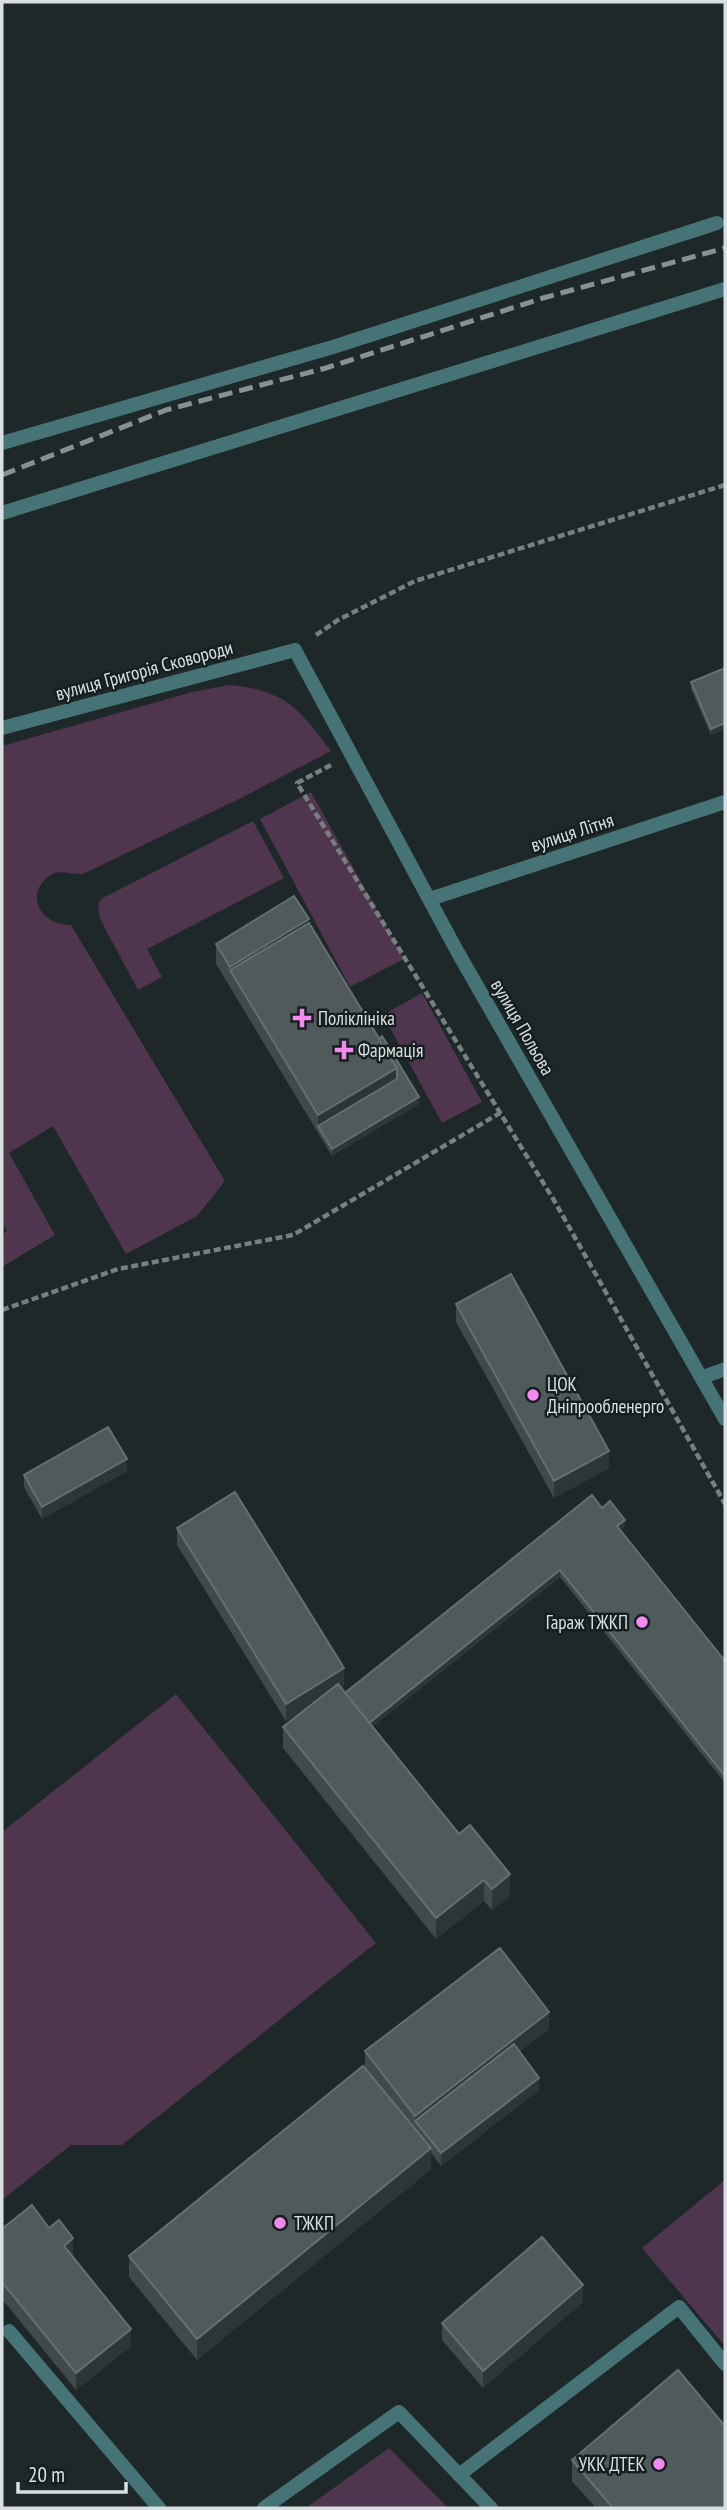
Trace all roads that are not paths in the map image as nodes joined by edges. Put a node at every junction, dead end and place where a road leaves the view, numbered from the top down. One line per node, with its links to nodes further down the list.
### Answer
1 (717, 223): 3 (street)
2 (725, 289): 4 (street)
3 (2, 443)
4 (2, 513)
5 (295, 650): 6 (street, вулиця Григорія Сковороди); 8 (street, вулиця Польова)
6 (2, 728)
7 (725, 802): 8 (street, вулиця Літня)
8 (430, 899): 10 (street, вулиця Польова)
9 (725, 1369): 10 (street)
10 (703, 1377): 11 (street, вулиця Польова)
11 (725, 1419)
12 (9, 2331): 15 (street)
13 (725, 2364): 14 (street)
14 (459, 2475): 16 (street); 17 (street)
15 (159, 2508)
16 (264, 2508)
17 (491, 2508)

